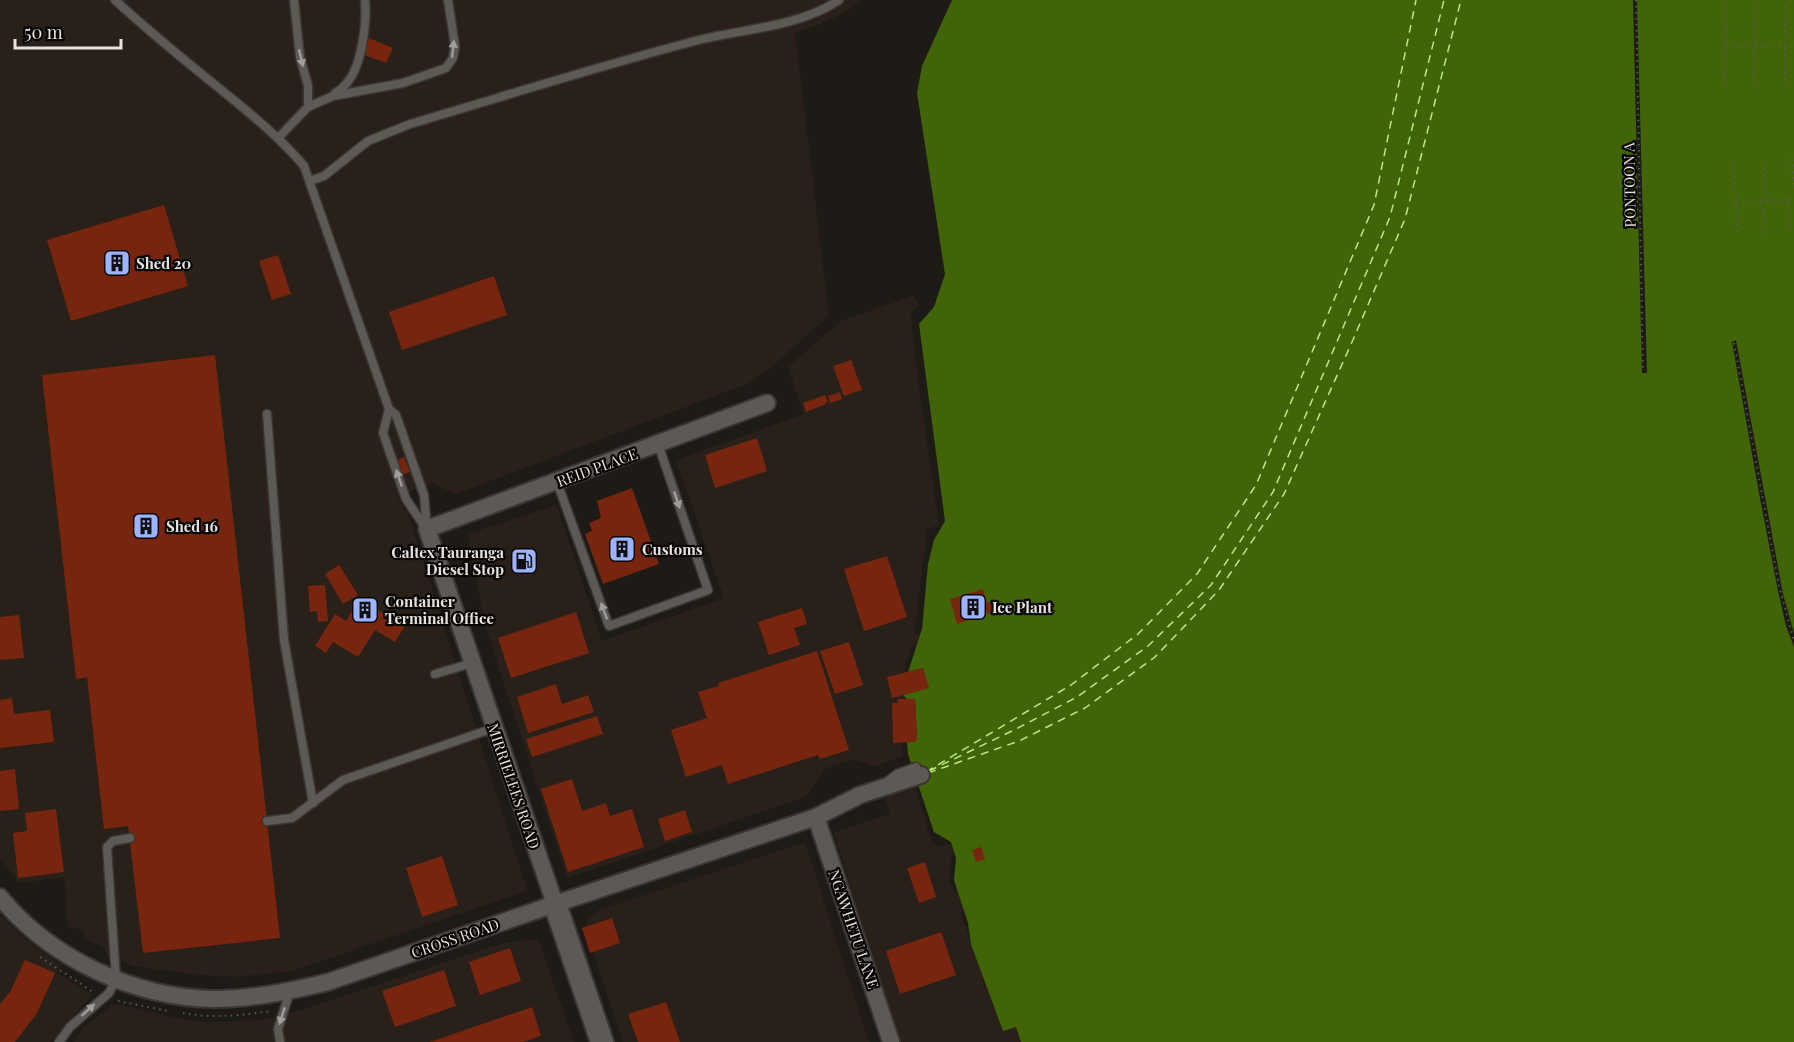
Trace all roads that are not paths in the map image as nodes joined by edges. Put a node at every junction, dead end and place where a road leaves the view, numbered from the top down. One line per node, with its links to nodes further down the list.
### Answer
1 (115, 0): 8 (lane)
2 (294, 0): 7 (lane, one-way to 7)
3 (365, 0): 6 (lane)
4 (448, 0): 6 (lane, one-way to 4)
5 (839, 0): 9 (lane)
6 (333, 96): 7 (lane)
7 (308, 107): 8 (lane)
8 (278, 138): 9 (lane)
9 (310, 182): 11 (lane)
10 (767, 403): 13 (street, REID PLACE)
11 (389, 409): 15 (lane); 15 (lane, one-way to 11)
12 (267, 414): 20 (lane)
13 (658, 444): 14 (street, REID PLACE); 14 (lane, one-way to 14)
14 (557, 482): 15 (street, REID PLACE)
15 (427, 529): 16 (street, MIRRIELEES ROAD)
16 (472, 663): 17 (lane); 18 (street, MIRRIELEES ROAD)
17 (435, 674)
18 (494, 728): 20 (lane); 25 (street, MIRRIELEES ROAD)
19 (919, 771): 21 (street, CROSS ROAD)
20 (313, 803): 22 (lane)
21 (816, 817): 25 (street, CROSS ROAD); 31 (street, NGAWHETU LANE)
22 (267, 821)
23 (130, 838): 26 (lane)
24 (0, 897): 26 (street, CROSS ROAD)
25 (555, 904): 27 (street, CROSS ROAD); 30 (main road, MIRRIELEES ROAD)
26 (116, 980): 27 (street, CROSS ROAD); 28 (lane, one-way to 26)
27 (290, 991): 29 (lane, one-way to 29)
28 (59, 1042)
29 (280, 1042)
30 (602, 1042)
31 (891, 1042)

